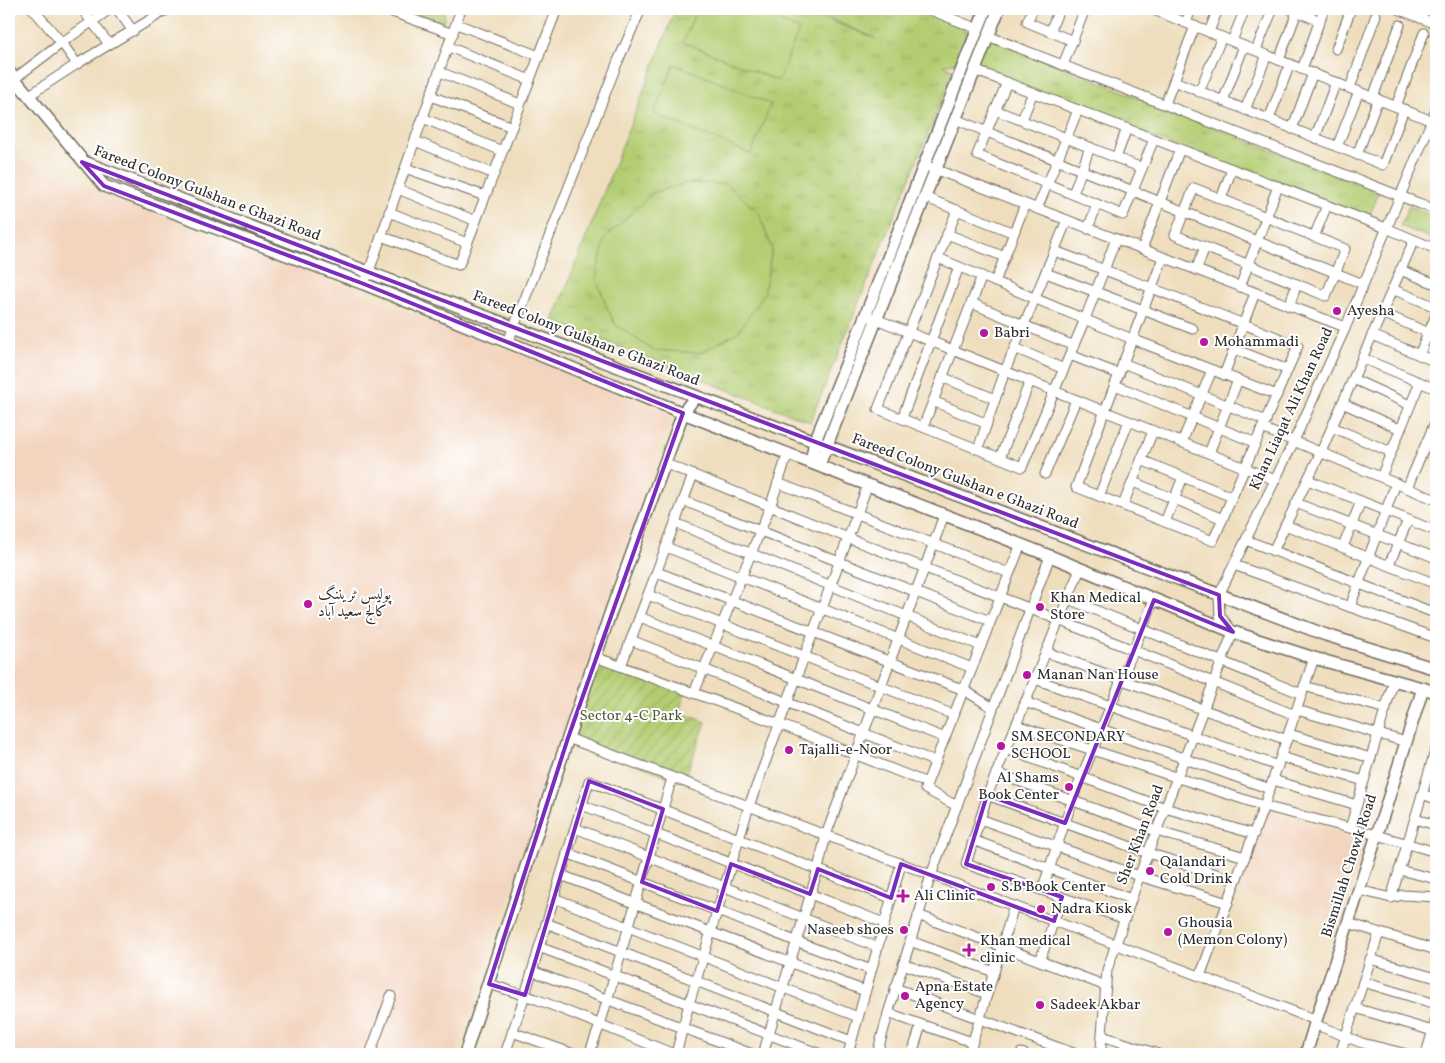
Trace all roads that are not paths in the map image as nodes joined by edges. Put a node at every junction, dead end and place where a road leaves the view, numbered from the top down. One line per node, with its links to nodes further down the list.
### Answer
1 (33, 9): 44 (street)
2 (82, 9): 27 (street)
3 (110, 9): 27 (street)
4 (117, 9): 35 (street)
5 (384, 9): 39 (street)
6 (461, 9): 30 (street)
7 (557, 9): 51 (street)
8 (641, 9): 176 (street)
9 (928, 9): 34 (street)
10 (986, 9): 34 (main road)
11 (999, 9): 40 (main road)
12 (1033, 9): 36 (street)
13 (1059, 9): 36 (street)
14 (1086, 9): 42 (street)
15 (1151, 9): 25 (street)
16 (1191, 9): 29 (street)
17 (1218, 9): 37 (street)
18 (1245, 9): 43 (street)
19 (1273, 9): 49 (street)
20 (1324, 9): 28 (street)
21 (1351, 9): 48 (street)
22 (1398, 9): 32 (street)
23 (165, 10): 35 (street)
24 (1294, 10): 28 (street); 52 (street)
25 (1164, 11): 29 (street)
26 (1376, 15): 65 (street)
27 (92, 21): 44 (street); 45 (street)
28 (1320, 21): 56 (street)
29 (1186, 22): 33 (street)
30 (457, 24): 39 (street); 51 (street)
31 (1400, 24): 71 (street)
32 (1436, 24)
33 (1195, 26): 37 (street); 62 (street)
34 (978, 29): 102 (main road)
35 (133, 30): 45 (street)
36 (1050, 32): 42 (street)
37 (1209, 32): 41 (street)
38 (1424, 32): 75 (street)
39 (453, 34): 47 (street)
40 (988, 36): 55 (street); 57 (main road)
41 (1222, 37): 43 (street); 67 (street)
42 (1073, 41): 55 (street)
43 (1232, 41): 46 (street)
44 (62, 43): 53 (street); 60 (street)
45 (109, 44): 53 (street)
46 (1244, 46): 49 (street); 72 (street)
47 (449, 47): 58 (street); 61 (street)
48 (1336, 49)
49 (1256, 50): 50 (street)
50 (1267, 55): 52 (street); 78 (street)
51 (539, 56): 61 (street)
52 (1279, 60): 54 (street)
53 (77, 64): 69 (street)
54 (1290, 64): 56 (street); 82 (street)
55 (1063, 65): 74 (street)
56 (1302, 69): 59 (street)
57 (974, 70): 63 (street); 81 (main road)
58 (440, 72): 70 (street); 73 (street)
59 (1314, 73): 64 (street); 87 (street)
60 (11, 76): 69 (main road)
61 (530, 80): 73 (street)
62 (1174, 81): 67 (street); 74 (street)
63 (1007, 82): 66 (street); 76 (street)
64 (1336, 82): 65 (street); 90 (street)
65 (1350, 88): 68 (street)
66 (1033, 92): 77 (street); 83 (street)
67 (1199, 92): 72 (street)
68 (1359, 92): 71 (street); 93 (street)
69 (28, 96): 100 (main road)
70 (431, 96): 80 (street); 85 (street)
71 (1376, 98): 75 (street); 97 (street)
72 (1223, 101): 78 (street)
73 (520, 104): 85 (street)
74 (1164, 104): 112 (street)
75 (1400, 108): 84 (street); 97 (street)
76 (996, 110): 83 (street); 88 (street)
77 (1078, 110): 86 (street); 89 (street)
78 (1246, 110): 82 (street)
79 (1436, 110): 84 (street, Khan Liaqat Ali Khan Road)
80 (423, 118): 92 (street); 96 (street)
81 (955, 119): 88 (street); 102 (main road)
82 (1269, 119): 87 (street)
83 (1022, 120): 89 (street)
84 (1432, 120): 112 (street, Khan Liaqat Ali Khan Road)
85 (512, 127): 96 (street)
86 (1127, 128): 91 (street); 98 (street)
87 (1292, 129): 90 (street)
88 (986, 132): 99 (street); 107 (street)
89 (1066, 138): 94 (street); 99 (street)
90 (1315, 138): 93 (street)
91 (1154, 139): 95 (street); 103 (street)
92 (415, 140): 101 (street); 106 (street)
93 (1337, 147): 97 (street)
94 (1090, 148): 98 (street); 105 (street)
95 (1180, 149): 104 (street); 116 (street)
96 (502, 151): 106 (street)
97 (1357, 155)
98 (1116, 158): 103 (street)
99 (1057, 161): 105 (street); 107 (street)
100 (82, 162): 150 (main road, Fareed Colony Gulshan e Ghazi Road); 155 (main road, Fareed Colony Gulshan e Ghazi Road)
101 (405, 168): 109 (street); 113 (street)
102 (930, 168): 114 (main road); 117 (street); 171 (main road)
103 (1142, 168): 110 (street)
104 (1232, 169): 108 (street); 115 (street)
105 (1081, 171): 110 (street); 111 (street)
106 (494, 174): 113 (street)
107 (1048, 184): 111 (street); 120 (street)
108 (1278, 186): 119 (street); 125 (street)
109 (398, 189): 123 (street); 127 (street)
110 (1133, 192): 116 (street); 118 (street)
111 (1072, 194): 118 (street)
112 (1400, 195): 122 (street); 128 (street, Khan Liaqat Ali Khan Road)
113 (485, 196): 127 (street)
114 (924, 197): 121 (street); 171 (main road)
115 (1221, 199): 124 (street); 125 (street)
116 (1160, 202): 124 (street); 139 (street)
117 (1025, 204): 120 (street); 130 (street)
118 (1098, 204): 129 (street)
119 (1327, 205): 128 (street); 133 (street)
120 (1037, 209): 126 (street)
121 (957, 210): 130 (street); 131 (street)
122 (1436, 210)
123 (389, 212): 132 (street); 137 (street)
124 (1184, 212): 136 (street); 138 (street)
125 (1266, 218): 133 (street); 136 (street)
126 (1067, 220): 129 (street); 141 (street)
127 (476, 221): 137 (street)
128 (1386, 228): 135 (street); 157 (street, Khan Liaqat Ali Khan Road)
129 (1088, 229): 134 (street)
130 (1014, 233): 142 (street)
131 (947, 234): 142 (street); 143 (street)
132 (381, 236): 137 (street); 150 (street)
133 (1314, 237): 152 (street)
134 (1116, 239): 139 (street); 147 (street)
135 (1414, 240): 140 (street); 149 (street)
136 (1257, 241): 145 (street); 152 (street)
137 (467, 243)
138 (1204, 247): 145 (street); 148 (street)
139 (1142, 249): 144 (street)
140 (1436, 249)
141 (1055, 251): 147 (street); 151 (street)
142 (1004, 257): 154 (street)
143 (938, 258): 146 (street); 178 (street)
144 (1163, 258): 148 (street); 160 (street)
145 (1248, 265): 156 (street); 159 (street)
146 (960, 267): 153 (street); 182 (street)
147 (1104, 270): 160 (street); 162 (street)
148 (1196, 270): 159 (street)
149 (1400, 270): 158 (street); 161 (street)
150 (368, 272): 155 (street); 176 (main road, Fareed Colony Gulshan e Ghazi Road)
151 (1046, 273): 162 (street); 164 (street)
152 (1336, 273): 156 (street); 157 (street)
153 (982, 276): 154 (street); 165 (street)
154 (995, 282): 164 (street)
155 (364, 284): 183 (main road, Fareed Colony Gulshan e Ghazi Road)
156 (1297, 284): 166 (street)
157 (1363, 284): 175 (street, Khan Liaqat Ali Khan Road)
158 (1436, 284)
159 (1240, 287): 163 (street)
160 (1152, 288): 168 (street); 173 (street)
161 (1392, 289): 167 (street); 169 (street)
162 (1096, 292): 168 (street); 172 (street)
163 (1255, 293): 166 (street); 173 (street)
164 (1036, 299): 172 (street); 174 (street)
165 (971, 303): 174 (street); 187 (street)
166 (1289, 306): 175 (street)
167 (1436, 307)
168 (1143, 310): 177 (street); 181 (street)
169 (1382, 313): 179 (street); 180 (street)
170 (1436, 315): 179 (street)
171 (871, 317): 178 (street); 231 (main road)
172 (1085, 319): 181 (street); 184 (street)
173 (1244, 323): 186 (street); 195 (street)
174 (1024, 326): 184 (street); 185 (street)
175 (1345, 327): 229 (street, Khan Liaqat Ali Khan Road)
176 (514, 328): 183 (street); 209 (main road, Fareed Colony Gulshan e Ghazi Road)
177 (1193, 330)
178 (908, 332): 182 (street); 219 (street)
179 (1432, 334): 189 (street)
180 (1372, 335): 189 (street); 190 (street)
181 (1132, 339): 192 (street); 194 (street)
182 (931, 341): 187 (street); 219 (street)
183 (508, 342): 217 (main road, Fareed Colony Gulshan e Ghazi Road)
184 (1074, 346): 188 (street)
185 (1015, 348): 193 (street); 196 (street)
186 (1234, 349): 195 (street); 198 (street)
187 (953, 350): 196 (street); 199 (street)
188 (1070, 355): 193 (street); 197 (street)
189 (1419, 355): 191 (street)
190 (1362, 358): 201 (street); 203 (street)
191 (1436, 362)
192 (1123, 363): 197 (street); 207 (street)
193 (1064, 369): 206 (street)
194 (1212, 370): 198 (street); 207 (street)
195 (1288, 370): 208 (street)
196 (1005, 371): 202 (street); 210 (street)
197 (1119, 374): 204 (street)
198 (1224, 374): 200 (street)
199 (942, 377): 210 (street); 212 (street)
200 (1238, 380): 208 (street); 214 (street)
201 (1353, 380): 213 (street); 215 (street)
202 (1030, 381): 206 (street); 238 (street)
203 (1420, 382): 205 (street); 215 (street)
204 (1115, 384): 216 (street); 218 (street)
205 (1436, 389)
206 (1055, 391): 211 (street); 238 (street)
207 (1201, 395): 214 (street); 218 (street)
208 (1277, 395): 223 (street)
209 (695, 396): 217 (main road); 231 (main road, Fareed Colony Gulshan e Ghazi Road)
210 (996, 399): 222 (street)
211 (1076, 400): 216 (street); 243 (street)
212 (933, 401): 222 (street); 224 (street)
213 (1342, 403): 225 (street); 227 (street)
214 (1228, 405): 223 (street); 226 (street)
215 (1410, 405): 227 (street)
216 (1105, 411): 221 (street); 254 (street)
217 (682, 413): 236 (main road, Fareed Colony Gulshan e Ghazi Road); 240 (main road)
218 (1192, 417): 226 (street); 230 (street)
219 (902, 418): 224 (street)
220 (1436, 420): 253 (street)
221 (1129, 421): 228 (street); 254 (street)
222 (987, 424): 233 (street)
223 (1264, 425): 229 (street); 232 (street)
224 (923, 427): 233 (street)
225 (1332, 427): 234 (street); 235 (street)
226 (1219, 428): 232 (street); 237 (street)
227 (1400, 429): 235 (street)
228 (1153, 430): 230 (street); 239 (street)
229 (1294, 441): 234 (street); 247 (street, Khan Liaqat Ali Khan Road)
230 (1182, 442): 237 (street)
231 (821, 443): 241 (main road); 300 (main road, Fareed Colony Gulshan e Ghazi Road)
232 (1256, 443): 242 (street)
233 (978, 449): 238 (street)
234 (1321, 452): 246 (street); 248 (street)
235 (1391, 452): 246 (street)
236 (788, 453): 241 (main road, Fareed Colony Gulshan e Ghazi Road); 251 (street)
237 (1209, 453): 242 (street)
238 (1000, 458)
239 (1141, 460): 245 (street); 249 (street)
240 (664, 463): 244 (street); 325 (main road)
241 (815, 464): 252 (main road, Fareed Colony Gulshan e Ghazi Road)
242 (1245, 468): 247 (street); 255 (street)
243 (1045, 474)
244 (693, 475): 259 (street); 262 (street)
245 (1183, 477): 255 (street); 256 (street)
246 (1381, 477): 250 (street)
247 (1275, 480): 276 (street, Khan Liaqat Ali Khan Road)
248 (1308, 480): 258 (street); 260 (street)
249 (1133, 482): 256 (street); 261 (street)
250 (1396, 483): 253 (street); 263 (street)
251 (778, 484): 262 (street); 264 (street)
252 (868, 484): 264 (street); 265 (main road, Fareed Colony Gulshan e Ghazi Road)
253 (1406, 488): 257 (street)
254 (1099, 496): 261 (street)
255 (1232, 497): 266 (street)
256 (1174, 499): 266 (street); 268 (street)
257 (1436, 500)
258 (1361, 501): 263 (street); 271 (street)
259 (684, 502): 269 (street); 273 (street)
260 (1296, 503): 270 (street); 271 (street)
261 (1123, 505): 268 (street)
262 (770, 507): 273 (street); 275 (street)
263 (1386, 511): 267 (street); 274 (street)
264 (857, 514): 275 (street); 278 (street)
265 (944, 514): 278 (street); 279 (main road, Fareed Colony Gulshan e Ghazi Road)
266 (1223, 519): 268 (street)
267 (1408, 520): 272 (street); 277 (street)
268 (1165, 522)
269 (675, 523): 280 (street); 283 (street)
270 (1286, 525): 281 (street); 282 (street)
271 (1352, 525): 274 (street); 281 (street)
272 (1436, 531)
273 (760, 532): 283 (street); 287 (street)
274 (1377, 535): 277 (street); 285 (street)
275 (848, 538): 287 (street); 290 (street)
276 (1246, 540): 282 (street); 288 (street, Khan Liaqat Ali Khan Road)
277 (1398, 543): 286 (street); 289 (street)
278 (933, 544): 290 (street); 293 (street)
279 (1021, 544): 284 (main road, Fareed Colony Gulshan e Ghazi Road); 293 (street)
280 (666, 547): 292 (street); 294 (street)
281 (1343, 547): 285 (street)
282 (1273, 550): 295 (street)
283 (751, 554): 294 (street); 297 (street)
284 (1050, 556): 291 (main road, Fareed Colony Gulshan e Ghazi Road); 308 (street)
285 (1368, 557): 289 (street); 295 (street)
286 (1436, 558)
287 (839, 562): 297 (street); 298 (street)
288 (1234, 565): 300 (street, Khan Liaqat Ali Khan Road); 306 (street)
289 (1389, 565): 296 (street)
290 (924, 568): 298 (street); 301 (street)
291 (1080, 568): 302 (street); 304 (main road, Fareed Colony Gulshan e Ghazi Road)
292 (657, 572): 299 (street); 303 (street)
293 (1010, 573): 301 (street)
294 (742, 577): 303 (street); 307 (street)
295 (1358, 584): 305 (street); 306 (street)
296 (1436, 584)
297 (830, 585): 307 (street); 309 (street)
298 (916, 592): 309 (street); 311 (street)
299 (648, 595): 310 (street); 313 (street)
300 (1219, 595): 316 (street); 332 (main road, Fareed Colony Gulshan e Ghazi Road)
301 (1000, 597): 308 (street); 311 (street)
302 (1068, 599): 312 (street); 314 (street)
303 (732, 600): 313 (street); 315 (street)
304 (1154, 600): 314 (street); 316 (main road, Fareed Colony Gulshan e Ghazi Road)
305 (1436, 602)
306 (1350, 607): 317 (street)
307 (822, 608): 315 (street); 318 (street)
308 (1030, 609): 312 (street); 347 (street)
309 (907, 616): 318 (street); 321 (street)
310 (640, 617): 319 (street); 320 (street)
311 (990, 621): 321 (street)
312 (1059, 621): 322 (street); 323 (street)
313 (722, 624): 320 (street); 324 (street)
314 (1142, 629): 322 (street); 328 (street)
315 (813, 632): 324 (street); 327 (street)
316 (1233, 632): 326 (main road, Fareed Colony Gulshan e Ghazi Road); 328 (street, Sher Khan Road)
317 (1436, 638)
318 (898, 639): 327 (street); 330 (street)
319 (631, 640): 329 (street); 331 (street)
320 (714, 646): 331 (street); 333 (street)
321 (981, 646): 330 (street)
322 (1133, 651): 335 (street); 337 (street)
323 (1046, 652): 334 (street); 335 (street)
324 (804, 656): 333 (street); 338 (street)
325 (595, 657): 329 (street); 360 (main road)
326 (1314, 658): 336 (main road, Fareed Colony Gulshan e Ghazi Road); 341 (street)
327 (890, 661): 338 (street); 340 (street)
328 (1222, 661): 337 (street, Sher Khan Road); 341 (street)
329 (622, 666): 343 (street)
330 (972, 668): 340 (street)
331 (704, 669): 343 (street); 344 (street)
332 (1436, 669)
333 (796, 678): 344 (street); 348 (street)
334 (1035, 679): 345 (street); 346 (street)
335 (1122, 679): 346 (street); 349 (street)
336 (1394, 680): 339 (main road, Fareed Colony Gulshan e Ghazi Road); 350 (street)
337 (1213, 683): 349 (street, Sher Khan Road); 351 (street)
338 (881, 686): 348 (street); 352 (street)
339 (1423, 688): 342 (main road, Fareed Colony Gulshan e Ghazi Road); 362 (main road, Bismillah Chowk Road)
340 (964, 690): 347 (street); 352 (street)
341 (1303, 690): 350 (street); 351 (street)
342 (1436, 691)
343 (694, 693): 353 (street)
344 (787, 702): 353 (street); 356 (street)
345 (1026, 702): 354 (street); 355 (street)
346 (1111, 706): 355 (street); 358 (street)
347 (994, 708): 386 (street)
348 (872, 709): 356 (street); 361 (street)
349 (1203, 709): 358 (street, Sher Khan Road); 359 (street)
350 (1386, 709): 357 (street)
351 (1296, 712): 357 (street); 359 (street)
352 (954, 715): 361 (street)
353 (779, 724): 366 (street); 385 (street)
354 (1016, 725): 364 (street); 365 (street)
355 (1101, 729): 365 (street); 369 (street)
356 (864, 733): 366 (street); 370 (street)
357 (1378, 734): 362 (street); 368 (street)
358 (1193, 736): 369 (street, Sher Khan Road); 371 (street)
359 (1288, 737): 367 (street); 368 (street)
360 (568, 738): 375 (street); 467 (main road)
361 (945, 738): 370 (street)
362 (1406, 742): 400 (main road, Bismillah Chowk Road)
363 (1436, 748): 372 (street)
364 (1006, 749): 373 (street); 374 (street)
365 (1093, 750): 374 (street); 376 (street)
366 (856, 754): 378 (street); 401 (street)
367 (1281, 756): 371 (street); 377 (street)
368 (1371, 758): 377 (street)
369 (1184, 759): 376 (street, Sher Khan Road); 379 (street)
370 (936, 762): 378 (street)
371 (1278, 766): 379 (street)
372 (1433, 772): 380 (street)
373 (996, 773): 381 (street); 383 (street)
374 (1082, 777): 383 (street); 389 (street)
375 (672, 778): 385 (street); 390 (street)
376 (1177, 778): 387 (street); 389 (street, Sher Khan Road)
377 (1364, 781): 388 (street)
378 (927, 783): 386 (street)
379 (1272, 785): 387 (street); 388 (street)
380 (1422, 794): 382 (street); 392 (street)
381 (987, 796): 391 (street); 393 (street)
382 (1436, 799)
383 (1073, 801): 393 (street); 397 (street)
384 (582, 805): 390 (street); 395 (street); 398 (street)
385 (748, 806): 401 (street); 402 (street)
386 (957, 806): 417 (street)
387 (1264, 806): 396 (street); 399 (street)
388 (1357, 806): 396 (street)
389 (1165, 808): 397 (street, Sher Khan Road); 399 (street)
390 (663, 809): 398 (street); 402 (street)
391 (980, 819): 403 (street); 405 (street)
392 (1415, 819): 394 (street); 404 (street)
393 (1065, 823): 405 (street); 408 (street)
394 (1436, 825)
395 (575, 828): 407 (street); 409 (street)
396 (1350, 828): 400 (street)
397 (1156, 831): 408 (street, Sher Khan Road); 410 (street)
398 (656, 834): 409 (street); 411 (street)
399 (1254, 834): 410 (street)
400 (1377, 835): 404 (street); 424 (main road, Bismillah Chowk Road)
401 (826, 836): 412 (street); 414 (street)
402 (739, 838): 411 (street); 414 (street)
403 (973, 840): 413 (street); 423 (street)
404 (1407, 844): 406 (street); 415 (street)
405 (1057, 847): 413 (street); 418 (street)
406 (1436, 852)
407 (568, 853): 416 (street); 421 (street)
408 (1148, 853): 418 (street, Sher Khan Road); 420 (street)
409 (649, 857): 421 (street); 422 (street)
410 (1245, 857): 420 (street)
411 (731, 864): 422 (street); 425 (street)
412 (901, 864): 417 (street); 429 (street)
413 (1049, 868): 423 (street); 431 (street)
414 (818, 869): 425 (street); 429 (street)
415 (1399, 870): 419 (street); 430 (street)
416 (561, 875): 428 (street); 432 (street)
417 (931, 875): 434 (street); 436 (street)
418 (1139, 876): 431 (street, Sher Khan Road); 433 (street)
419 (1436, 879)
420 (1236, 880): 433 (street)
421 (642, 882): 432 (street); 435 (street)
422 (724, 887): 435 (street); 437 (street)
423 (1042, 890): 426 (street)
424 (1358, 890): 430 (street); 442 (main road, Bismillah Chowk Road)
425 (810, 894): 437 (street); 441 (street)
426 (1062, 897): 438 (street); 439 (street)
427 (1436, 897): 430 (street)
428 (554, 898): 440 (street); 443 (street)
429 (891, 898): 441 (street)
430 (1391, 898)
431 (1131, 899): 438 (street, Sher Khan Road)
432 (636, 903): 443 (street); 444 (street)
433 (1228, 903): 463 (street)
434 (1014, 906): 439 (street); 449 (street)
435 (717, 911): 444 (street); 447 (street)
436 (918, 915): 446 (street); 449 (street)
437 (803, 918): 447 (street); 451 (street)
438 (1125, 919): 448 (street, Sher Khan Road)
439 (1054, 921): 448 (street); 456 (street)
440 (546, 923): 450 (street); 453 (street)
441 (884, 923): 451 (street)
442 (1348, 923): 445 (street); 484 (main road, Bismillah Chowk Road)
443 (628, 928): 453 (street); 454 (street)
444 (711, 932): 454 (street); 457 (street)
445 (1379, 933): 452 (street); 455 (street)
446 (910, 941): 458 (street); 461 (street)
447 (796, 942): 457 (street); 459 (street)
448 (1116, 944): 463 (street); 468 (street, Sher Khan Road)
449 (1002, 946): 456 (street); 461 (street)
450 (539, 947): 460 (street); 462 (street)
451 (878, 947): 459 (street)
452 (1436, 950)
453 (621, 952): 462 (street); 465 (street)
454 (704, 957): 465 (street); 469 (street)
455 (1370, 959): 464 (street); 466 (street)
456 (1040, 961): 468 (street)
457 (790, 962): 469 (street); 471 (street)
458 (903, 964): 470 (street); 472 (street)
459 (871, 970): 471 (street)
460 (532, 971): 473 (street); 475 (street)
461 (994, 972): 472 (street)
462 (614, 975): 475 (street); 476 (street)
463 (1200, 976): 484 (street)
464 (1436, 978)
465 (696, 981): 476 (street); 479 (street)
466 (1363, 982): 477 (street); 478 (street)
467 (489, 984): 473 (street); 496 (main road)
468 (1106, 986): 491 (street, Sher Khan Road)
469 (783, 988): 479 (street); 481 (street)
470 (895, 988): 480 (street); 482 (street)
471 (865, 991): 481 (street)
472 (987, 994): 482 (street)
473 (525, 995): 485 (street); 489 (street)
474 (391, 996): 495 (street)
475 (607, 1000): 485 (street); 487 (street)
476 (689, 1004): 487 (street); 490 (street)
477 (1436, 1004)
478 (1355, 1008): 488 (street); 492 (street)
479 (776, 1012): 490 (street); 493 (street)
480 (888, 1013): 486 (street); 505 (street)
481 (858, 1017): 493 (street)
482 (979, 1019): 494 (street); 508 (street)
483 (1436, 1019): 488 (street)
484 (1315, 1022): 492 (street); 511 (main road, Bismillah Chowk Road)
485 (600, 1024): 499 (street); 500 (street)
486 (921, 1025): 494 (street); 506 (street)
487 (683, 1028): 500 (street); 501 (street)
488 (1434, 1031): 514 (street)
489 (512, 1032): 497 (street); 498 (street)
490 (769, 1035): 502 (street); 503 (street)
491 (1102, 1036): 509 (street, Sher Khan Road); 510 (street)
492 (1346, 1036): 512 (street); 513 (street)
493 (851, 1041): 504 (street)
494 (972, 1042): 507 (street)
495 (370, 1054)
496 (466, 1054)
497 (505, 1054)
498 (574, 1054)
499 (589, 1054)
500 (675, 1054)
501 (752, 1054)
502 (763, 1054)
503 (820, 1054)
504 (848, 1054)
505 (877, 1054)
506 (912, 1054)
507 (969, 1054)
508 (1076, 1054)
509 (1100, 1054)
510 (1158, 1054)
511 (1306, 1054)
512 (1340, 1054)
513 (1407, 1054)
514 (1426, 1054)

